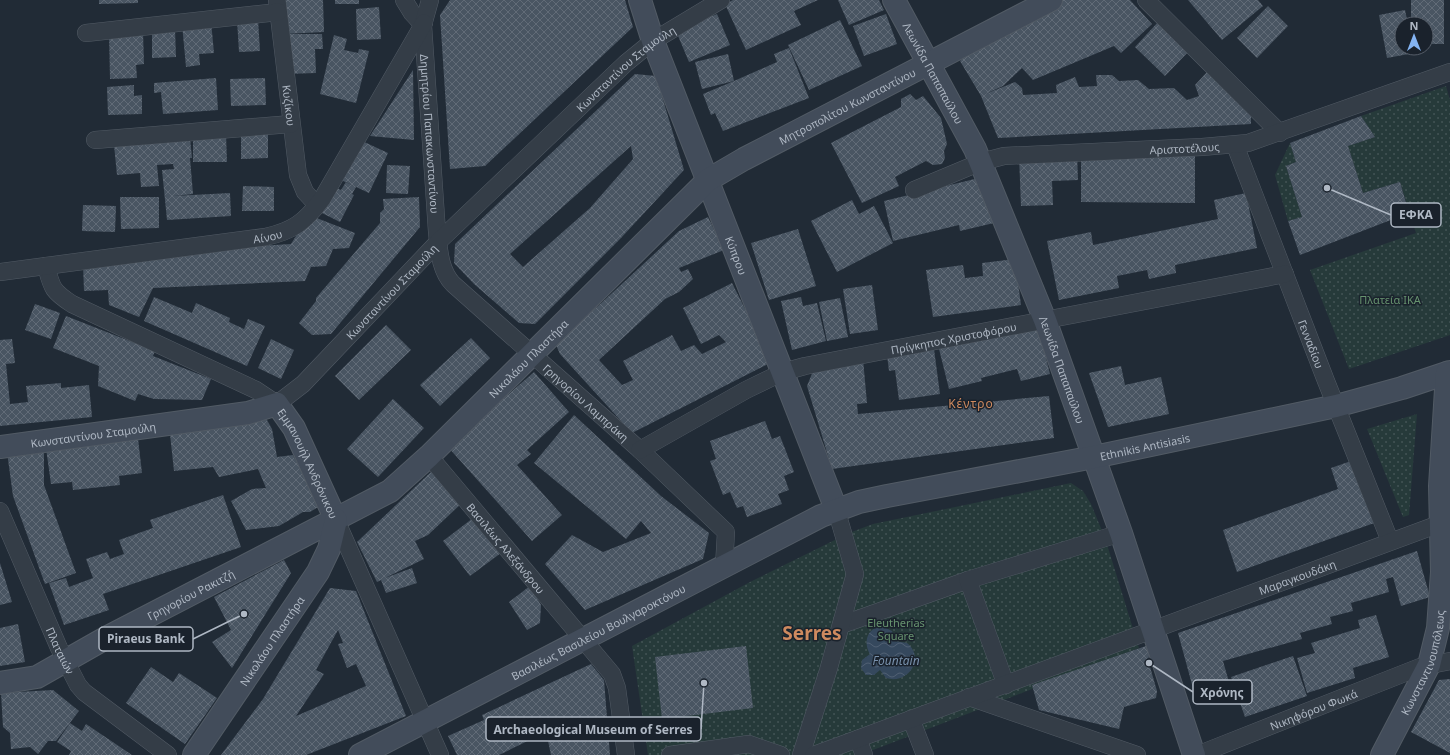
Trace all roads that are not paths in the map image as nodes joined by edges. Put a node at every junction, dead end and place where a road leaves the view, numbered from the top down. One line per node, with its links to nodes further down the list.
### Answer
1 (404, 0): 10 (street)
2 (430, 0): 10 (street, Δημητρίου Παπακωνσταντίνου)
3 (438, 0): 10 (street)
4 (640, 0): 12 (main road, Κύπρου)
5 (721, 0): 12 (street, Κωνσταντίνου Σταμούλη)
6 (894, 0): 13 (main road, Λεωνίδα Παπαπαύλου)
7 (1051, 0): 13 (main road, Μητροπολίτου Κωνσταντίνου)
8 (1146, 0): 16 (street)
9 (277, 6): 11 (street); 15 (street, Κυζίκου)
10 (423, 25): 22 (street, Αίνου); 23 (street, Δημητρίου Παπακωνσταντίνου)
11 (86, 33)
12 (653, 41): 20 (main road, Κύπρου); 23 (street, Κωνσταντίνου Σταμούλη)
13 (928, 63): 19 (main road, Λεωνίδα Παπαπαύλου); 20 (main road, Μητροπολίτου Κωνσταντίνου)
14 (1450, 72): 16 (street, Αριστοτέλους)
15 (291, 124): 17 (street); 22 (street, Κυζίκου)
16 (1280, 133): 18 (street, Αριστοτέλους)
17 (95, 140)
18 (1235, 145): 19 (street, Αριστοτέλους); 26 (street, Γενναδίου)
19 (981, 162): 21 (street, Αριστοτέλους); 27 (main road, Λεωνίδα Παπαπαύλου)
20 (708, 180): 28 (main road, Νικαλάου Πλαστήρα); 29 (main road, Κύπρου)
21 (914, 190)
22 (318, 205): 24 (street, Αίνου)
23 (438, 242): 28 (street, Γρηγορίου Λαμπράκη); 31 (street, Κωνσταντίνου Σταμούλη)
24 (46, 266): 25 (street, Αίνου); 31 (street, Εμμανουήλ Ανδρόνικου)
25 (0, 272)
26 (1285, 274): 27 (street, Πρίγκηπος Χριστοφόρου); 32 (street, Γενναδίου)
27 (1045, 320): 29 (street, Πρίγκηπος Χριστοφόρου); 36 (main road, Λεωνίδα Παπαπαύλου)
28 (532, 354): 34 (street, Γρηγορίου Λαμπράκη); 35 (main road, Νικαλάου Πλαστήρα)
29 (783, 372): 34 (street, Πρίγκηπος Χριστοφόρου); 37 (main road, Κύπρου)
30 (1448, 372): 32 (main road, Ethnikis Antisiasis); 40 (main road, Κωνσταντινουπόλεως)
31 (277, 404): 33 (main road, Κωνσταντίνου Σταμούλη); 39 (main road, Εμμανουήλ Ανδρόνικου)
32 (1336, 406): 36 (main road, Ethnikis Antisiasis); 42 (street, Γενναδίου)
33 (0, 447)
34 (640, 450): 43 (street, Γρηγορίου Λαμπράκη)
35 (428, 456): 39 (main road, Νικαλάου Πλαστήρα); 47 (street, Βασιλέως Αλεξάνδρου)
36 (1094, 457): 37 (main road, Ethnikis Antisiasis); 41 (main road, Λεωνίδα Παπαπαύλου)
37 (836, 509): 43 (main road, Βασιλέως Βασιλείου Βουλγαροκτόνου); 45 (street)
38 (0, 511): 48 (street, Πλαταιών)
39 (336, 520): 48 (main road, Γρηγορίου Ρακιτζή); 54 (street, Εμμανουήλ Ανδρόνικου); 57 (main road, Νικολάου Πλαστήρα)
40 (1446, 521): 42 (street, Μαραγκουδάκη); 49 (main road, Κωνσταντινουπόλεως)
41 (1121, 532): 44 (street); 46 (main road, Λεωνίδα Παπαπαύλου)
42 (1390, 541): 46 (street, Μαραγκουδάκη)
43 (724, 566): 47 (main road, Βασιλέως Βασιλείου Βουλγαροκτόνου)
44 (968, 580): 45 (street); 51 (street)
45 (841, 625): 63 (street)
46 (1154, 630): 51 (street, Μαραγκουδάκη); 68 (main road, Λεωνίδα Παπαπαύλου)
47 (582, 640): 54 (main road, Βασιλέως Βασιλείου Βουλγαροκτόνου); 60 (street, Βασιλέως Αλεξάνδρου)
48 (66, 661): 50 (main road, Γρηγορίου Ρακιτζή); 56 (street, Πλαταιών)
49 (1440, 663): 69 (street, Νικηφόρου Φωκά); 70 (main road, Κωνσταντινουπόλεως)
50 (0, 683)
51 (1006, 684): 52 (street, Μαραγκουδάκη)
52 (969, 697): 53 (street, Μαραγκουδάκη); 67 (street)
53 (911, 719): 55 (street, Μαραγκουδάκη); 66 (street)
54 (425, 721): 58 (main road, Βασιλέως Βασιλείου Βουλγαροκτόνου); 59 (street, Εμμανουήλ Ανδρόνικου)
55 (858, 738): 64 (street, Μαραγκουδάκη); 65 (street)
56 (168, 755)
57 (194, 755)
58 (360, 755)
59 (440, 755)
60 (626, 755)
61 (670, 755): 62 (street)
62 (781, 755)
63 (801, 755)
64 (814, 755)
65 (864, 755)
66 (925, 755)
67 (1137, 755)
68 (1194, 755)
69 (1198, 755)
70 (1382, 755)

